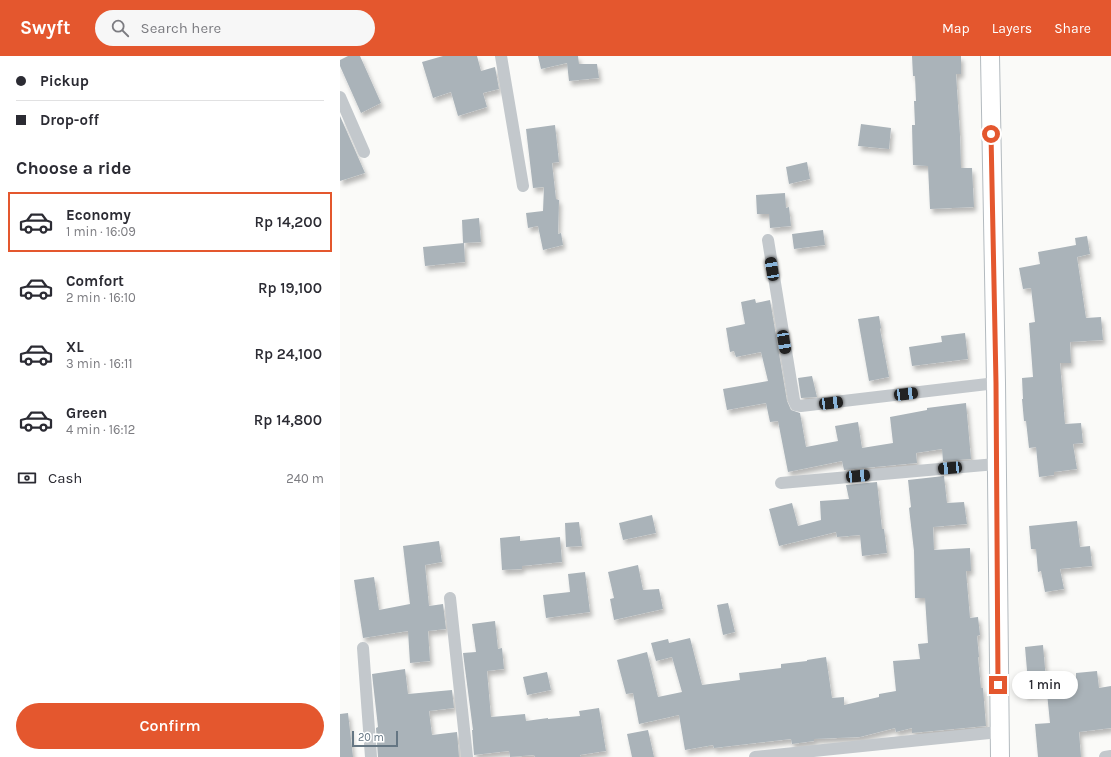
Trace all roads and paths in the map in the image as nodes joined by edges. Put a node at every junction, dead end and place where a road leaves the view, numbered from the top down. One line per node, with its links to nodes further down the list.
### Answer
1 (501, 56): 5 (street)
2 (990, 56): 7 (main road)
3 (340, 97): 4 (street)
4 (364, 152)
5 (523, 186)
6 (768, 240): 7 (street)
7 (996, 383): 8 (main road)
8 (996, 464): 9 (street); 12 (main road)
9 (781, 483)
10 (450, 598): 15 (street)
11 (362, 648): 14 (street)
12 (999, 732): 16 (street); 17 (main road)
13 (1111, 756): 18 (street)
14 (371, 757)
15 (467, 757)
16 (754, 757)
17 (1000, 757)
18 (1105, 757)

